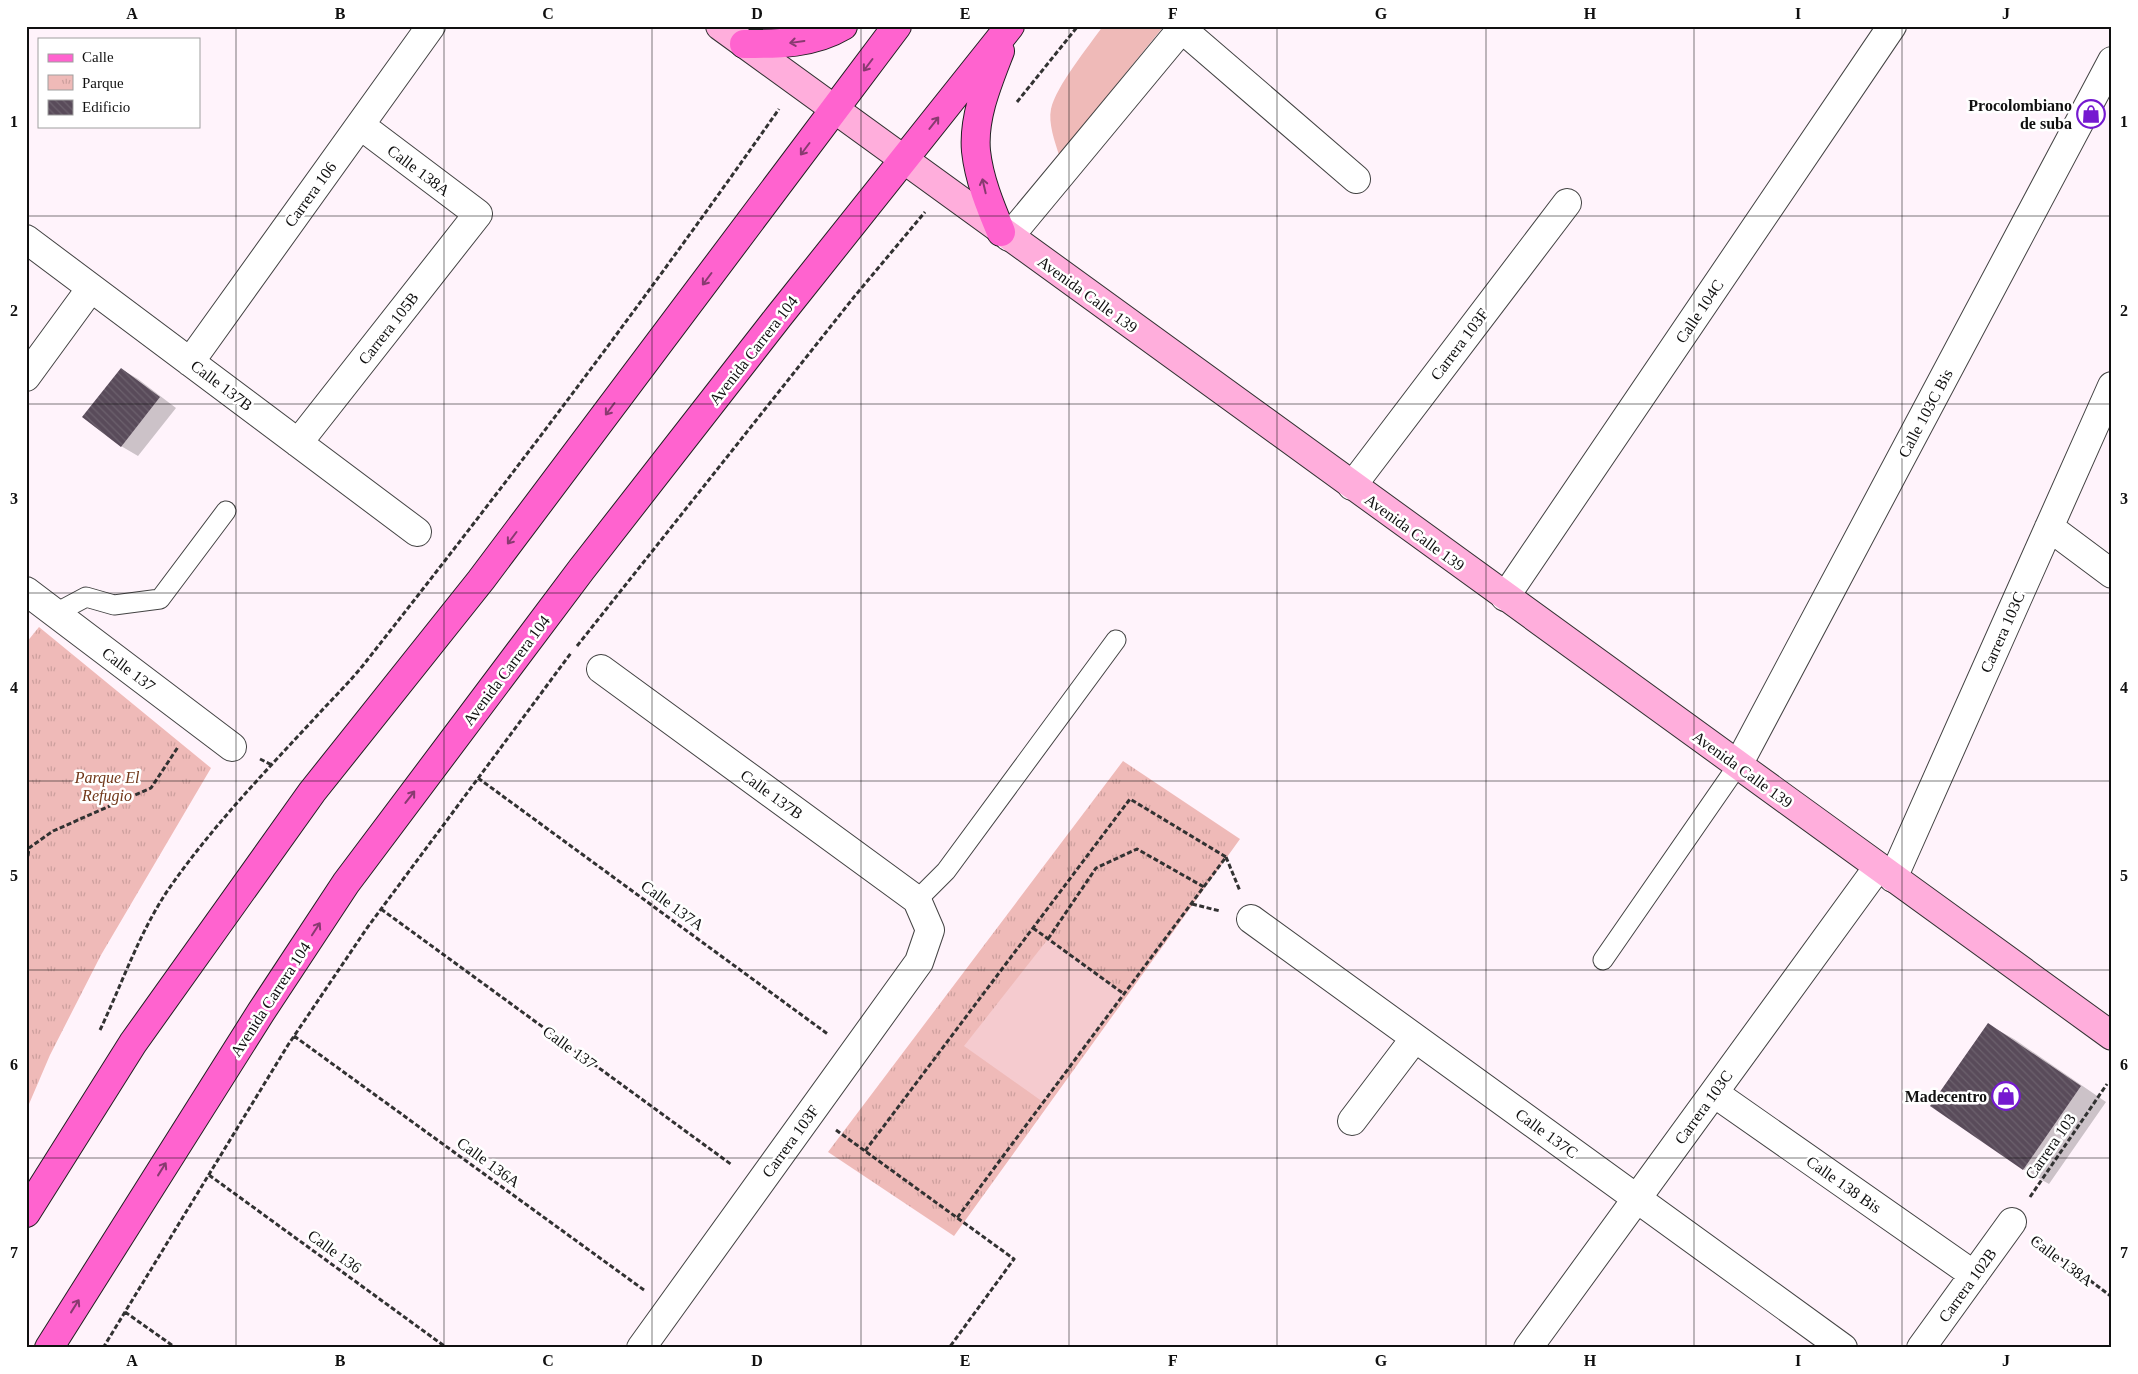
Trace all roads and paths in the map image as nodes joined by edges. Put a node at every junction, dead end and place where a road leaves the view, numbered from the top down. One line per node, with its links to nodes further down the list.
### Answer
1 (431, 26): 13 (street, Carrera 106)
2 (720, 26): 9 (main road, Avenida Calle 139)
3 (843, 26): 9 (main road, one-way to 9)
4 (897, 26): 12 (main road, one-way to 12)
5 (1078, 26): 10 (path)
6 (1892, 26): 33 (street, Calle 104C)
7 (1009, 27): 14 (main road, Avenida Carrera 104, one-way to 7); 19 (main road, one-way to 7)
8 (1183, 28): 15 (street); 19 (street)
9 (744, 44): 12 (main road, Avenida Calle 139)
10 (1057, 53)
11 (2112, 61): 39 (street, Calle 103C Bis)
12 (834, 110): 14 (main road, Avenida Calle 139); 65 (main road, one-way to 65)
13 (360, 125): 18 (street, Calle 138A); 23 (street, Carrera 106)
14 (904, 161): 19 (main road, Avenida Calle 139); 72 (main road, Avenida Carrera 104, one-way to 14)
15 (1356, 179)
16 (726, 188): 54 (path)
17 (1567, 203): 27 (street, Carrera 103F)
18 (478, 214): 26 (street, Carrera 105B)
19 (1005, 234): 27 (main road, Avenida Calle 139)
20 (26, 239): 21 (street, Calle 137B)
21 (91, 288): 23 (street, Calle 137B); 24 (street)
22 (854, 297): 40 (path)
23 (190, 362): 26 (street, Calle 137B)
24 (26, 377)
25 (2112, 386): 29 (street, Carrera 103C)
26 (298, 442): 30 (street, Calle 137B)
27 (1352, 486): 33 (main road, Avenida Calle 139)
28 (226, 511): 34 (lane)
29 (2049, 527): 31 (street); 43 (street, Carrera 103C)
30 (417, 532)
31 (2112, 574)
32 (26, 591): 34 (street, Calle 137)
33 (1505, 597): 39 (main road, Avenida Calle 139)
34 (56, 613): 37 (street, Calle 137)
35 (1116, 640): 45 (lane)
36 (601, 669): 45 (street, Calle 137B)
37 (196, 720): 38 (street, Calle 137); 41 (path)
38 (232, 747)
39 (1738, 765): 43 (main road, Avenida Calle 139); 50 (lane)
40 (478, 778): 46 (path); 56 (path, Calle 137A)
41 (27, 848): 42 (path)
42 (26, 871)
43 (1886, 872): 53 (main road, Avenida Calle 139); 58 (street, Carrera 103C)
44 (1204, 887): 48 (path); 49 (path); 51 (path)
45 (917, 900): 56 (street, Carrera 103F)
46 (382, 909): 52 (path); 63 (path, Calle 137)
47 (1251, 919): 55 (street, Calle 137C)
48 (1033, 928): 49 (path); 61 (path)
49 (1048, 939): 51 (path)
50 (1603, 960)
51 (1124, 994): 66 (path)
52 (294, 1036): 62 (path); 70 (path, Calle 136A)
53 (2112, 1036)
54 (97, 1037)
55 (1415, 1038): 60 (street); 64 (street, Calle 137C)
56 (853, 1053): 59 (street, Carrera 103F)
57 (2107, 1084): 67 (path, Carrera 103)
58 (1714, 1092): 64 (street, Carrera 103C); 68 (street, Calle 138 Bis)
59 (811, 1111): 61 (path); 63 (street, Carrera 103F)
60 (1352, 1121)
61 (865, 1152): 66 (path)
62 (209, 1175): 71 (path); 75 (path, Calle 136)
63 (759, 1184): 70 (street, Carrera 103F)
64 (1637, 1198): 78 (street, Carrera 103C); 79 (street, Calle 137C)
65 (26, 1213)
66 (957, 1218): 77 (path)
67 (2012, 1222): 68 (street, Carrera 102B); 69 (path, Calle 138A)
68 (1974, 1275): 80 (street, Carrera 102B)
69 (2112, 1297)
70 (670, 1308): 76 (street, Carrera 103F)
71 (125, 1312): 73 (path); 74 (path)
72 (49, 1348)
73 (103, 1348)
74 (176, 1348)
75 (446, 1348)
76 (641, 1348)
77 (949, 1348)
78 (1528, 1348)
79 (1843, 1348)
80 (1921, 1348)

